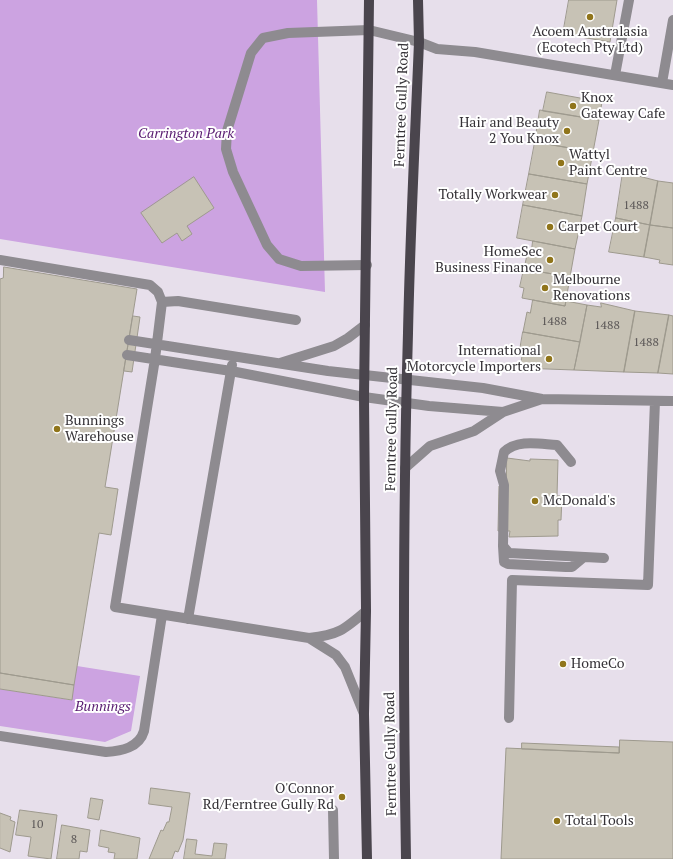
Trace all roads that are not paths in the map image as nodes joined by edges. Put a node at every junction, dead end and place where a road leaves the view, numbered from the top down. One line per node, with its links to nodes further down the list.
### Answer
1 (369, 0): 5 (main road, Ferntree Gully Road)
2 (418, 0): 6 (main road, Ferntree Gully Road)
3 (629, 0): 7 (street)
4 (673, 20): 8 (street)
5 (369, 30): 6 (street); 11 (main road, Ferntree Gully Road); 11 (street)
6 (419, 42): 7 (street); 23 (main road, Ferntree Gully Road)
7 (615, 75): 8 (street)
8 (662, 84): 9 (street)
9 (673, 85)
10 (0, 260): 12 (street)
11 (367, 265): 14 (main road, Ferntree Gully Road)
12 (162, 302): 13 (street); 16 (street)
13 (296, 320)
14 (365, 325): 20 (street); 22 (main road, Ferntree Gully Road)
15 (129, 340): 16 (street)
16 (157, 345): 18 (street); 19 (street)
17 (127, 355): 19 (street)
18 (234, 357): 20 (street); 21 (street)
19 (155, 359): 21 (street); 34 (street)
20 (278, 364): 22 (street)
21 (231, 371): 24 (street); 35 (street)
22 (365, 375): 23 (street); 24 (main road, Ferntree Gully Road)
23 (407, 380): 25 (street); 28 (main road, Ferntree Gully Road)
24 (364, 397): 28 (street); 33 (main road, Ferntree Gully Road)
25 (542, 399): 26 (street); 29 (street)
26 (655, 400): 27 (street); 38 (street)
27 (673, 401)
28 (407, 403): 29 (street); 31 (main road, Ferntree Gully Road)
29 (503, 412): 31 (street)
30 (571, 462): 32 (street)
31 (405, 468): 43 (main road, Ferntree Gully Road)
32 (604, 558)
33 (366, 611): 36 (street); 37 (main road, Ferntree Gully Road)
34 (162, 615): 35 (street); 39 (street)
35 (188, 619): 36 (street)
36 (309, 638): 37 (street)
37 (364, 714): 42 (main road, Ferntree Gully Road)
38 (509, 718)
39 (0, 736)
40 (333, 810): 41 (street)
41 (334, 859)
42 (367, 859)
43 (406, 859)

